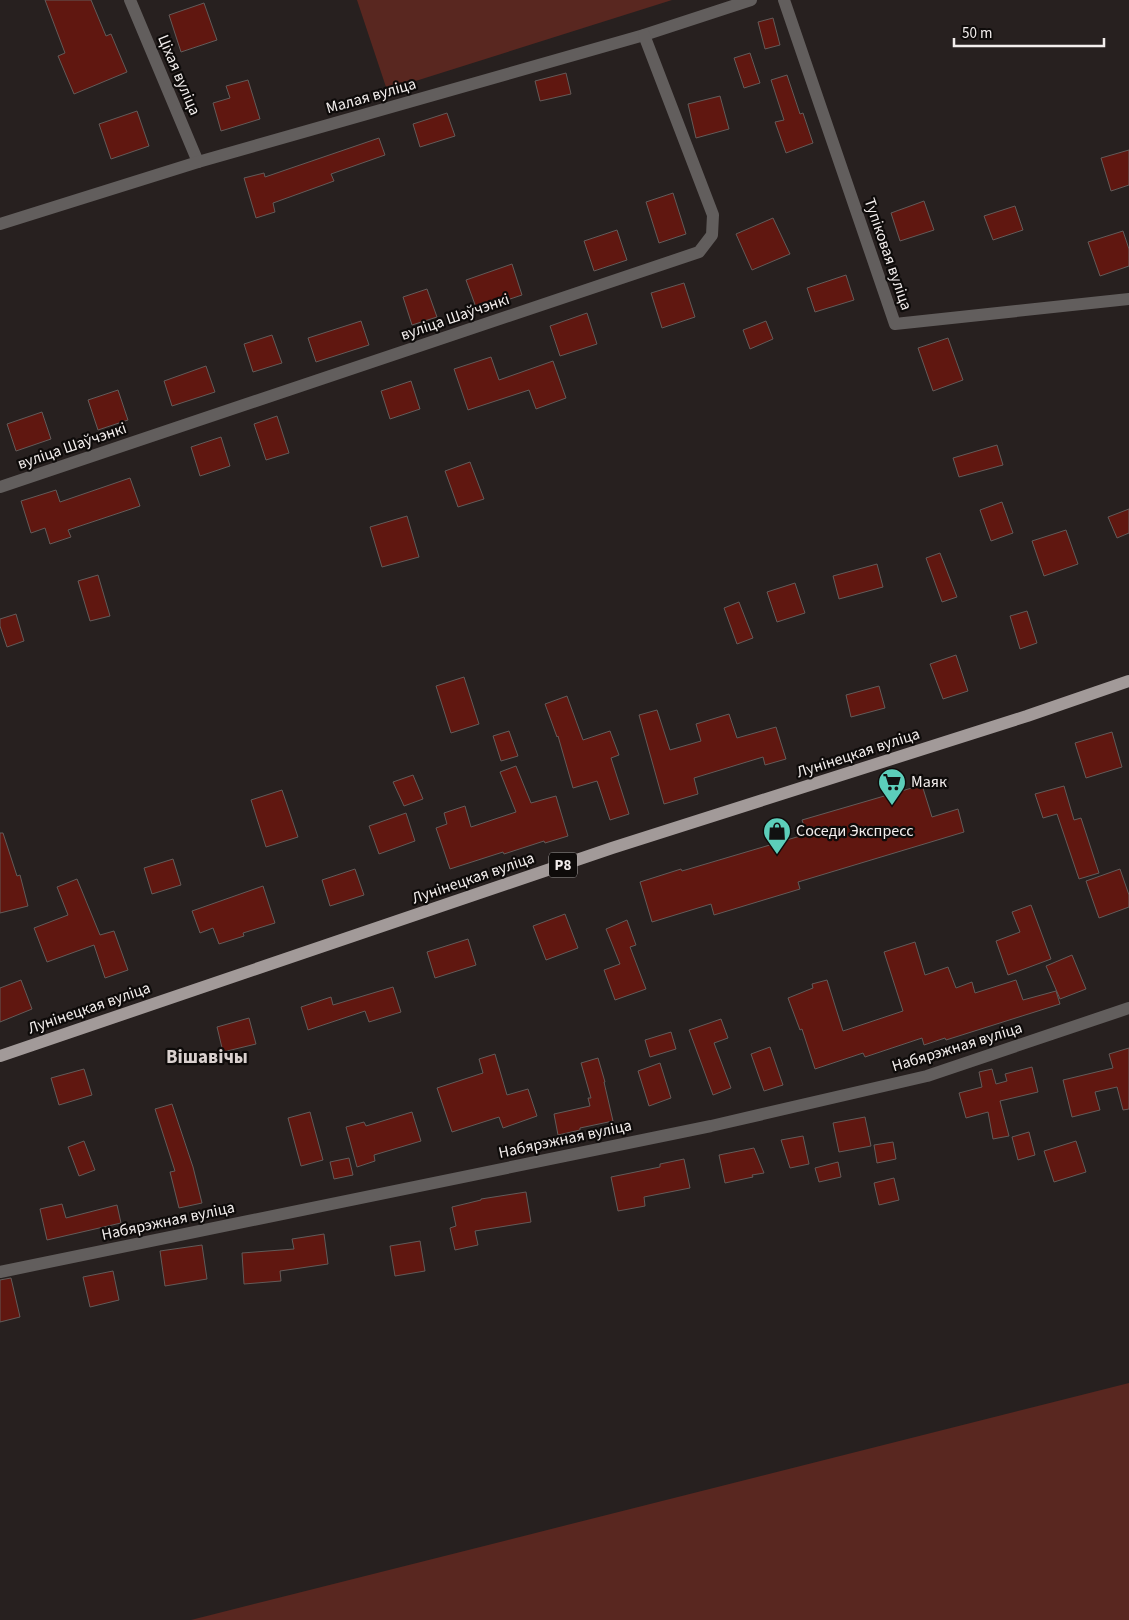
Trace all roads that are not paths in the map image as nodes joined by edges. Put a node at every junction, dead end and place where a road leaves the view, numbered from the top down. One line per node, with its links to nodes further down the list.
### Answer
1 (130, 0): 5 (street, Ціхая вуліца)
2 (751, 0): 4 (street, Малая вуліца)
3 (784, 0): 7 (street, Тупіковая вуліца)
4 (644, 35): 5 (street, Малая вуліца); 8 (street, вуліца Шаўчэнкі)
5 (198, 162): 6 (street, Малая вуліца)
6 (0, 224)
7 (1129, 299)
8 (0, 487)
9 (1129, 681): 11 (main road, Лунінецкая вуліца / Р8)
10 (1129, 1008): 12 (street, Набярэжная вуліца)
11 (0, 1056)
12 (0, 1272)

